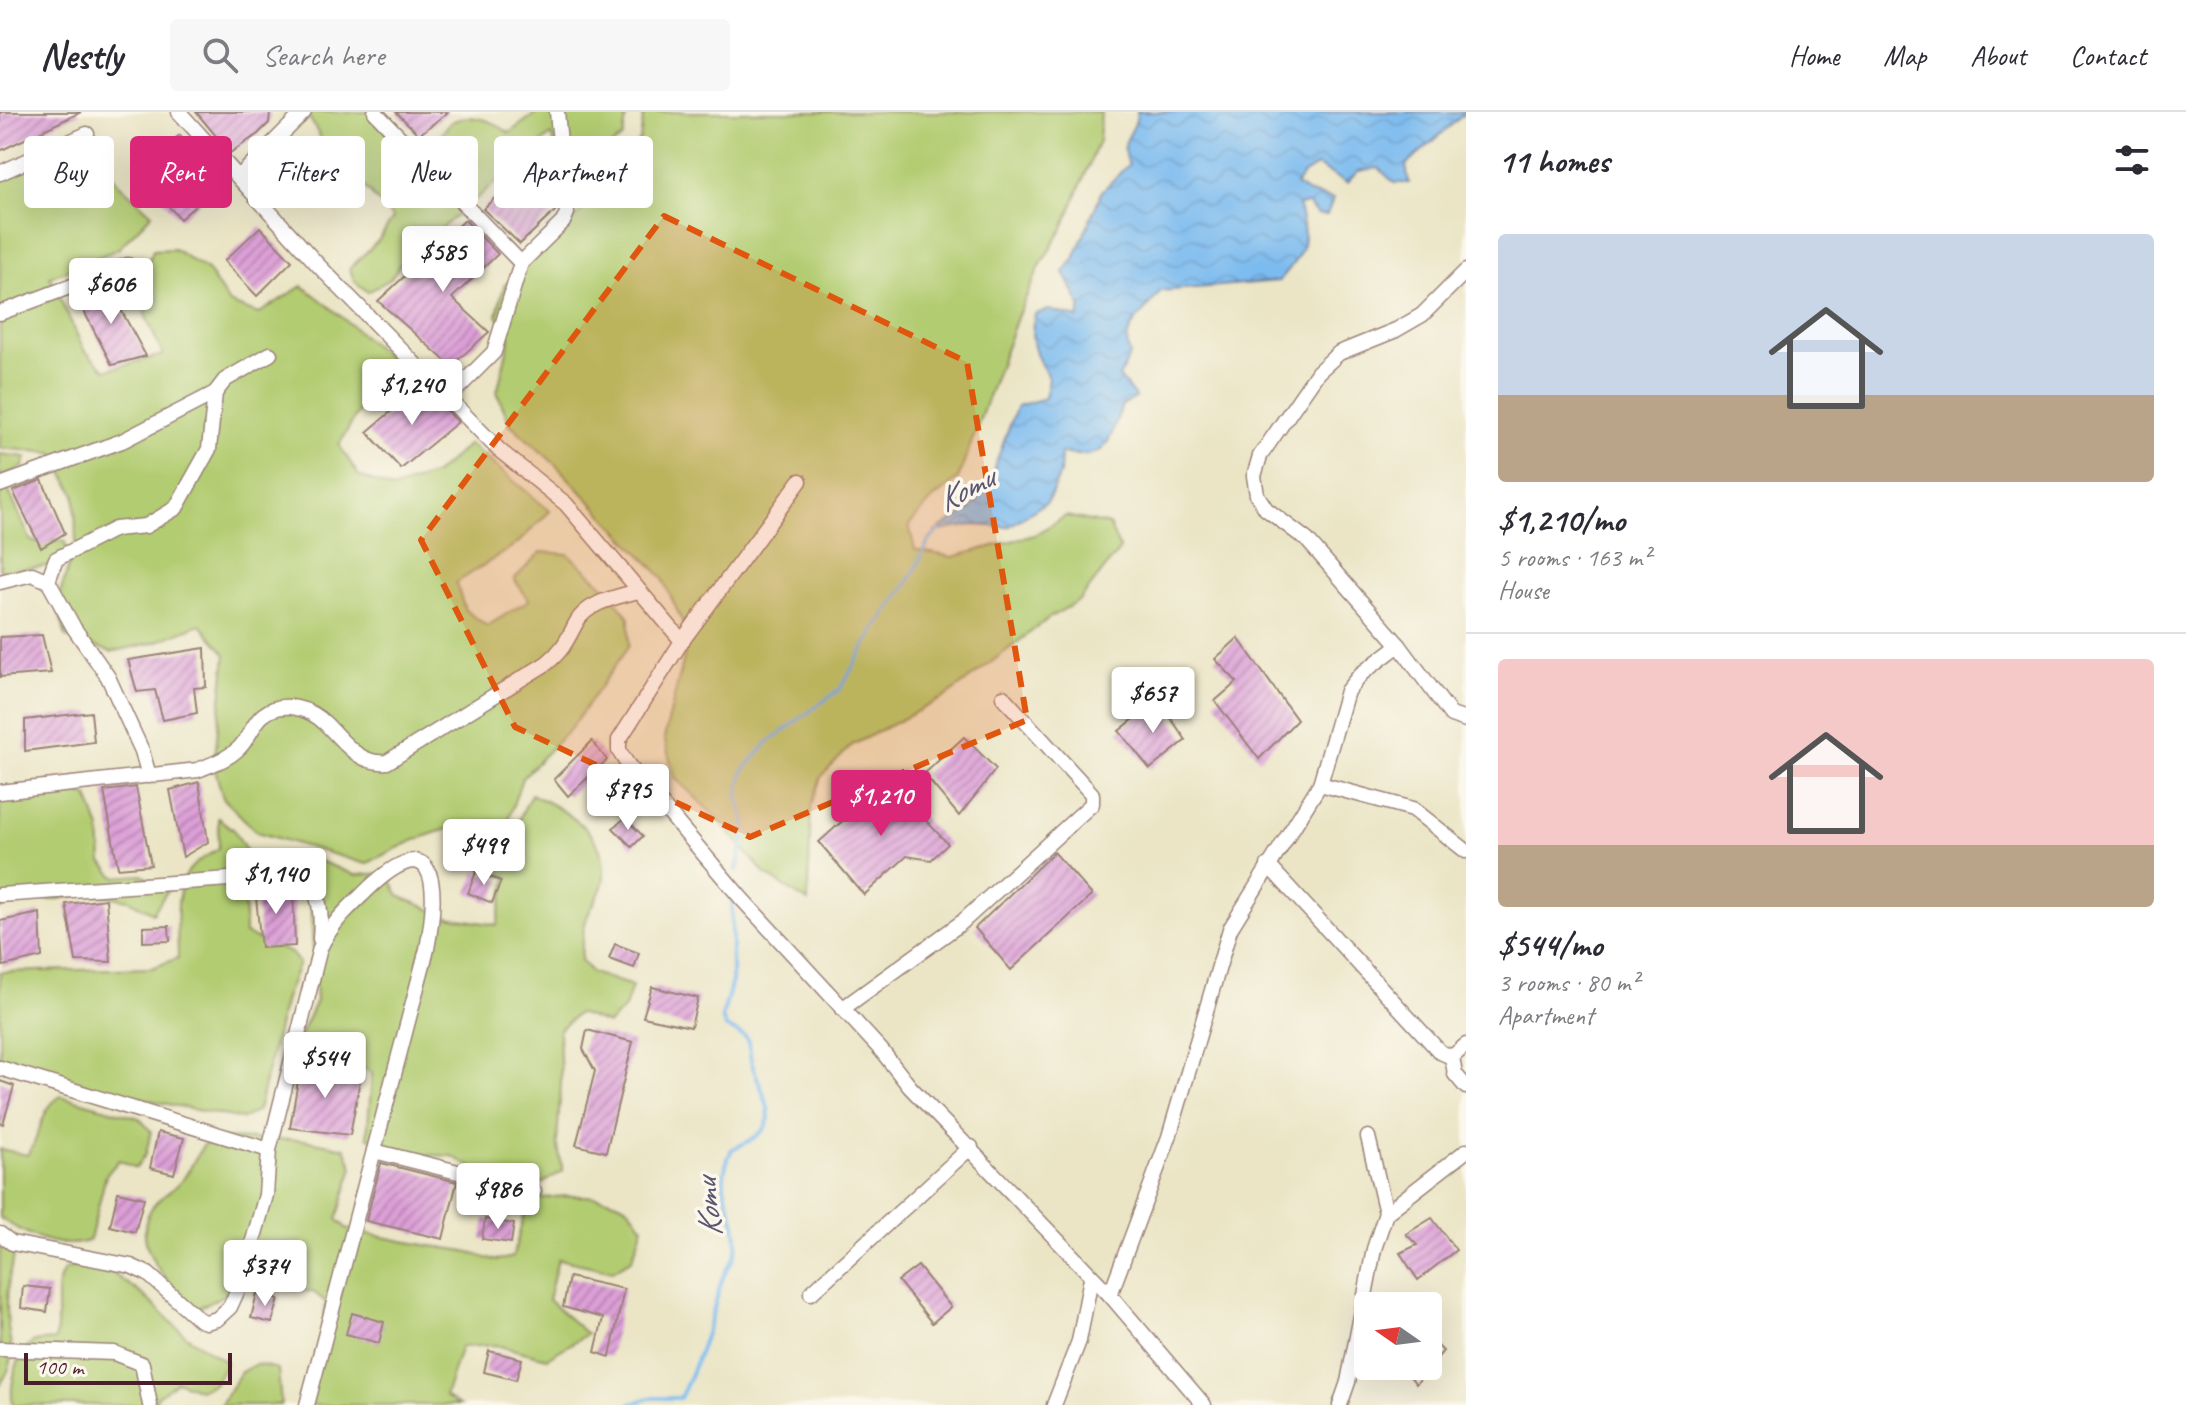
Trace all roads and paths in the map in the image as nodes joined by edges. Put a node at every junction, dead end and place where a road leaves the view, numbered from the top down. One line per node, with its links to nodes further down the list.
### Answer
1 (179, 112): 7 (street)
2 (304, 112): 7 (street)
3 (375, 112): 8 (street)
4 (557, 112): 8 (street)
5 (87, 134): 6 (street)
6 (0, 173)
7 (240, 176): 14 (street)
8 (521, 263): 14 (street)
9 (128, 265): 11 (street)
10 (1466, 271): 21 (street)
11 (0, 313)
12 (270, 354): 13 (street)
13 (215, 393): 16 (street); 17 (street)
14 (448, 398): 19 (street)
15 (800, 481): 20 (street)
16 (0, 485)
17 (48, 581): 18 (street); 24 (street)
18 (0, 582)
19 (638, 591): 20 (street); 24 (street)
20 (682, 641): 33 (street)
21 (1399, 645): 23 (street); 25 (street)
22 (1003, 697): 33 (street)
23 (1466, 720)
24 (149, 776): 26 (street)
25 (1320, 784): 27 (street); 30 (street)
26 (0, 792)
27 (1440, 829): 28 (street); 29 (street)
28 (1466, 851)
29 (1466, 860)
30 (1268, 865): 35 (street); 48 (street)
31 (0, 895): 32 (street)
32 (320, 948): 40 (street); 41 (street)
33 (842, 1009): 39 (street)
34 (1466, 1045): 35 (street)
35 (1452, 1057): 37 (street)
36 (0, 1068): 40 (street)
37 (1466, 1087)
38 (1368, 1137): 44 (street)
39 (971, 1147): 46 (street); 47 (street)
40 (269, 1150): 45 (street)
41 (374, 1151): 43 (street); 51 (street)
42 (1466, 1151): 44 (street)
43 (534, 1191)
44 (1386, 1213): 54 (street)
45 (0, 1234)
46 (1091, 1278): 48 (street); 52 (street)
47 (811, 1293)
48 (1110, 1295): 53 (street)
49 (0, 1349): 50 (street)
50 (150, 1405)
51 (307, 1405)
52 (1054, 1405)
53 (1204, 1405)
54 (1340, 1405)

